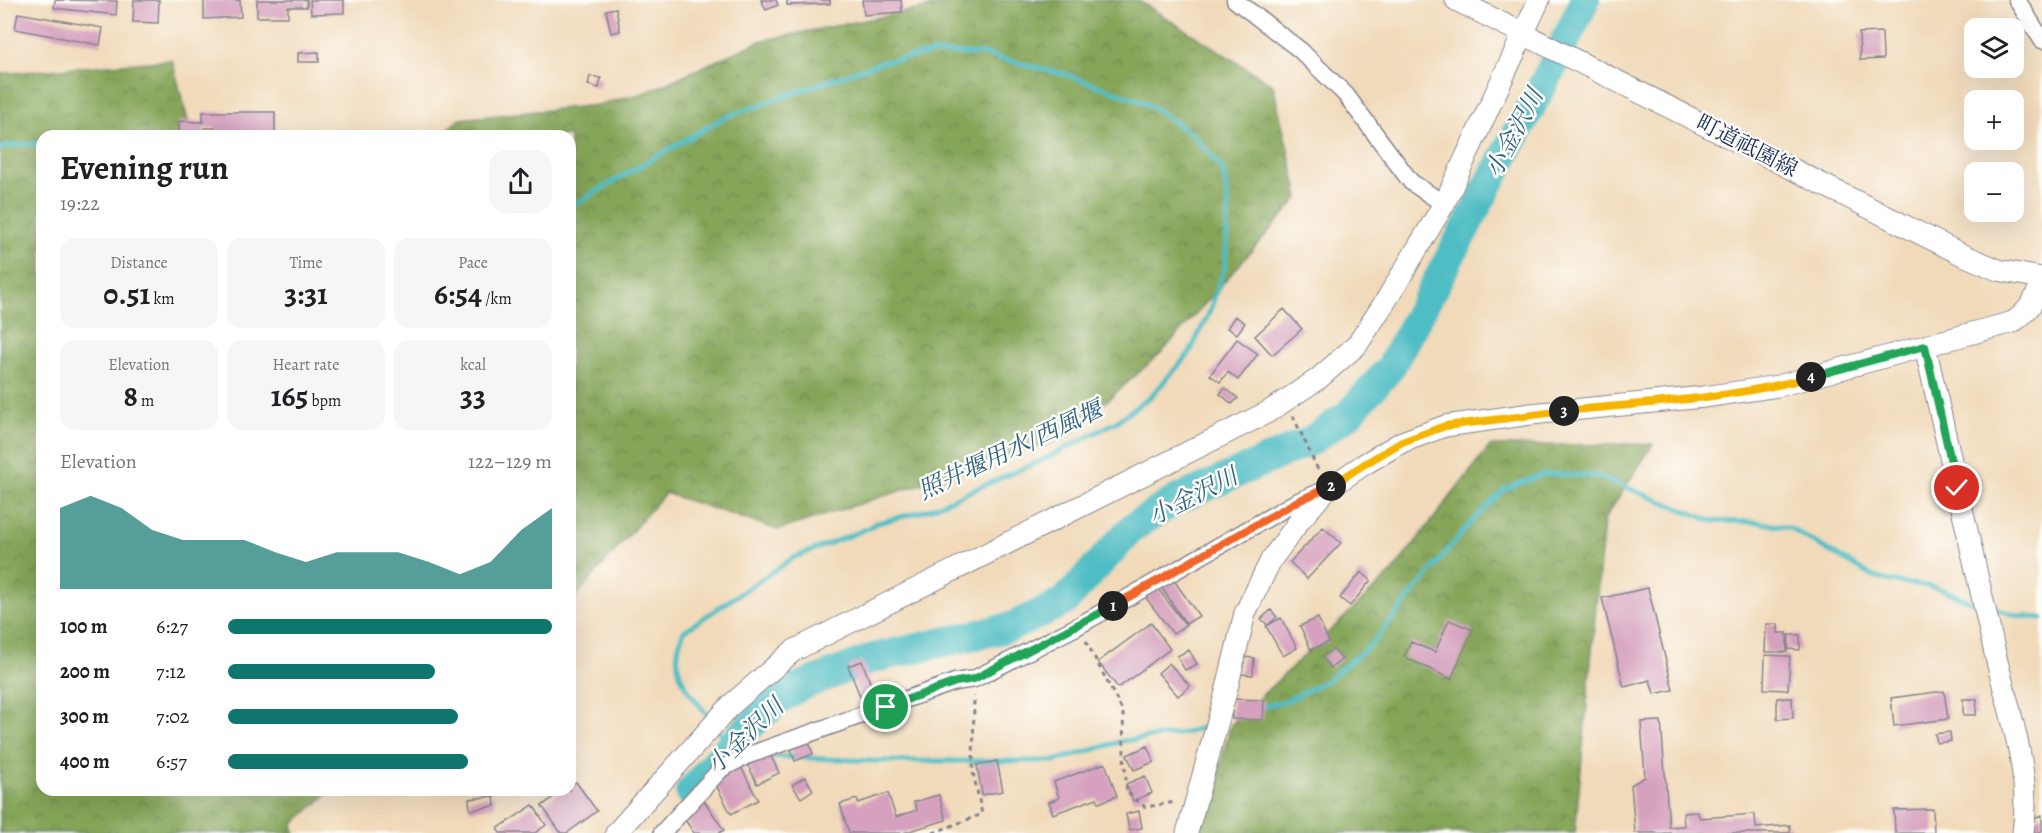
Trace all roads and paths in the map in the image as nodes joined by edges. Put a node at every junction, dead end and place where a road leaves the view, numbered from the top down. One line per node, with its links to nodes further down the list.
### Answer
1 (1235, 0): 8 (street)
2 (1456, 0): 6 (street, 町道祗園線)
3 (1539, 0): 6 (street)
4 (2017, 0): 5 (street)
5 (2037, 17): 7 (street)
6 (1524, 34): 8 (street); 9 (street, 町道祗園線)
7 (2042, 40)
8 (1444, 204): 17 (street)
9 (2042, 280): 10 (street)
10 (1925, 346): 13 (street); 21 (street)
11 (1296, 422): 12 (path)
12 (1312, 458)
13 (1326, 490): 14 (street); 16 (street)
14 (1078, 626): 15 (street); 16 (path)
15 (974, 679): 18 (street); 19 (path)
16 (1198, 793): 20 (street)
17 (615, 833)
18 (662, 833)
19 (933, 833)
20 (1187, 833)
21 (2023, 833)

